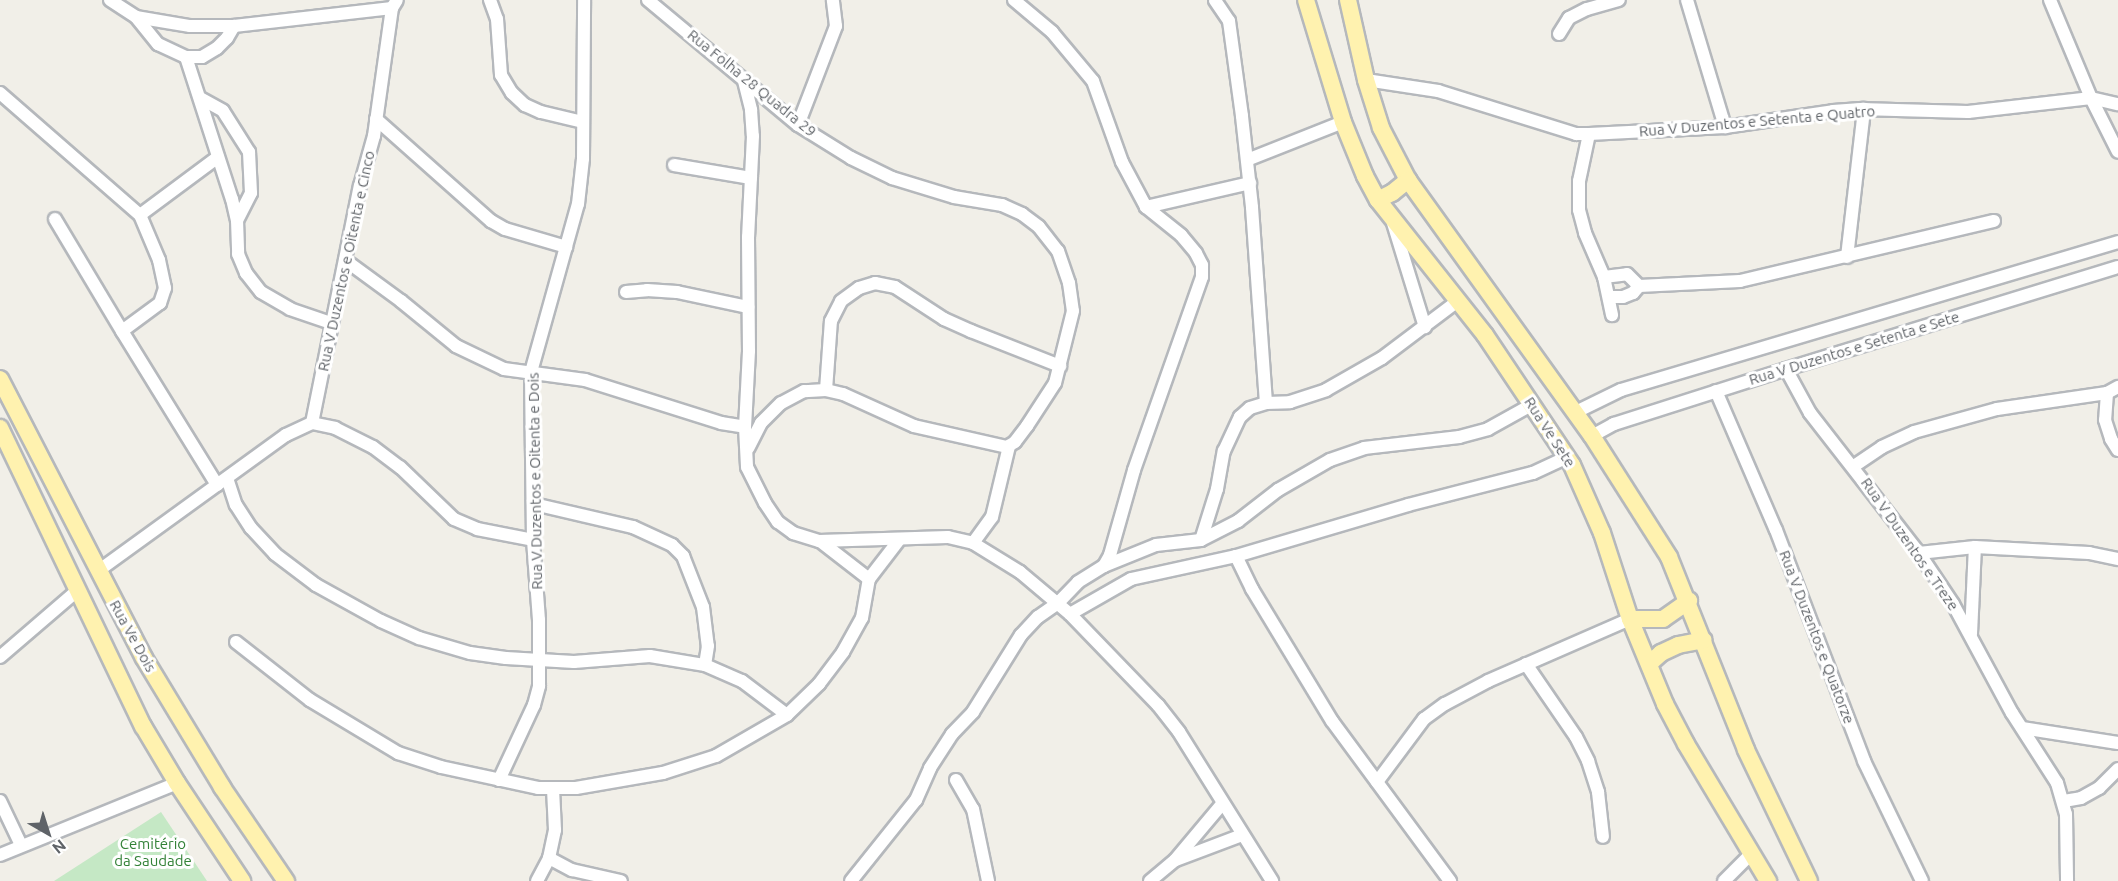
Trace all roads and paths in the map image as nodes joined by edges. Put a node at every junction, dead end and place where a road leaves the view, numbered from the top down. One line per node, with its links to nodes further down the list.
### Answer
1 (110, 0): 14 (street)
2 (490, 0): 27 (street)
3 (584, 0): 27 (street, Rua V Duzentos e Oitenta e Dois)
4 (648, 0): 19 (street, Rua Folha 28 Quadra 29)
5 (833, 0): 29 (street)
6 (1014, 0): 41 (street)
7 (1215, 0): 35 (street)
8 (1306, 0): 28 (main road, Rua Ve Sete)
9 (1347, 0): 18 (main road, Rua Ve Sete)
10 (1619, 0): 16 (street)
11 (1687, 0): 30 (street)
12 (2050, 0): 22 (street)
13 (395, 4): 15 (street); 25 (street, Rua V Duzentos e Oitenta e Cinco)
14 (135, 17): 15 (street); 17 (street)
15 (234, 26): 17 (street)
16 (1559, 34)
17 (186, 57): 21 (street)
18 (1366, 80): 32 (street, Rua V Duzentos e Setenta e Quatro); 38 (main road, Rua Ve Sete)
19 (744, 81): 29 (street, Rua Folha 28 Quadra 29); 37 (street)
20 (0, 93): 43 (street)
21 (200, 98): 34 (street); 45 (street)
22 (2091, 98): 23 (street, Rua V Duzentos e Setenta e Quatro); 24 (street, Rua V Duzentos e Setenta e Quatro); 31 (street)
23 (2118, 104)
24 (1864, 109): 30 (street, Rua V Duzentos e Setenta e Quatro); 49 (street)
25 (376, 119): 48 (street); 50 (street, Rua V Duzentos e Oitenta e Cinco)
26 (2118, 120): 31 (street)
27 (584, 122): 48 (street, Rua V Duzentos e Oitenta e Dois)
28 (1343, 122): 35 (street); 40 (main road, Rua Ve Sete)
29 (798, 125): 62 (street, Rua Folha 28 Quadra 29)
30 (1725, 127): 32 (street, Rua V Duzentos e Setenta e Quatro)
31 (2106, 128): 33 (street)
32 (1589, 134): 52 (street)
33 (2118, 152)
34 (218, 158): 43 (street); 45 (street)
35 (1247, 160): 39 (street)
36 (674, 165): 37 (street)
37 (751, 178): 57 (street)
38 (1408, 180): 40 (main road); 71 (main road, Rua Ve Sete)
39 (1250, 183): 41 (street); 69 (street)
40 (1378, 200): 42 (main road, Rua Ve Sete)
41 (1146, 207): 92 (street)
42 (1390, 213): 56 (main road, Rua Ve Sete); 60 (street)
43 (140, 215): 61 (street)
44 (55, 219): 61 (street)
45 (237, 220): 59 (street)
46 (1994, 221): 49 (street)
47 (2118, 242): 71 (street)
48 (566, 248): 64 (street, Rua V Duzentos e Oitenta e Dois)
49 (1847, 257): 53 (street)
50 (345, 261): 59 (street, Rua V Duzentos e Oitenta e Cinco); 64 (street)
51 (2118, 267): 63 (street, Rua V Duzentos e Setenta e Sete)
52 (1604, 277): 53 (street); 55 (street)
53 (1639, 286): 55 (street)
54 (626, 292): 57 (street)
55 (1610, 297): 58 (street)
56 (1459, 300): 60 (street); 70 (main road, Rua Ve Sete)
57 (748, 307): 73 (street)
58 (1612, 315)
59 (331, 323): 72 (street, Rua V Duzentos e Oitenta e Cinco)
60 (1425, 327): 69 (street)
61 (122, 331): 81 (street)
62 (1060, 366): 66 (street); 76 (street, Rua Folha 28 Quadra 29)
63 (1786, 369): 68 (street, Rua V Duzentos e Setenta e Sete); 80 (street, Rua V Duzentos e Treze)
64 (531, 372): 73 (street); 82 (street, Rua V Duzentos e Oitenta e Dois)
65 (0, 379): 93 (main road, Rua Ve Dois)
66 (826, 390): 76 (street); 77 (street)
67 (2112, 390): 78 (street); 80 (street)
68 (1716, 391): 75 (street, Rua V Duzentos e Setenta e Sete); 139 (street, Rua V Duzentos e Quatorze)
69 (1266, 403): 85 (street)
70 (1533, 404): 79 (main road, Rua Ve Sete); 85 (street)
71 (1576, 412): 75 (main road, Rua Ve Sete)
72 (312, 423): 81 (street); 83 (street)
73 (745, 427): 77 (street)
74 (0, 428): 95 (main road, Rua Ve Dois)
75 (1592, 436): 96 (main road, Rua Ve Sete)
76 (1012, 444): 87 (street)
77 (747, 450): 86 (street)
78 (2118, 450)
79 (1567, 457): 90 (street); 99 (main road, Rua Ve Sete)
80 (1854, 466): 89 (street, Rua V Duzentos e Treze)
81 (222, 482): 93 (street); 104 (street)
82 (534, 504): 83 (street, Rua V Duzentos e Oitenta e Dois); 107 (street)
83 (533, 540): 104 (street, Rua V Duzentos e Oitenta e Dois)
84 (899, 540): 86 (street); 87 (street); 94 (street)
85 (1201, 540): 92 (street)
86 (819, 541): 94 (street)
87 (973, 543): 97 (street)
88 (1975, 547): 89 (street); 91 (street); 100 (street)
89 (1919, 553): 100 (street, Rua V Duzentos e Treze)
90 (1236, 556): 98 (street); 114 (street)
91 (2118, 559)
92 (1104, 566): 97 (street)
93 (98, 571): 128 (main road, Rua Ve Dois)
94 (869, 579): 108 (street)
95 (78, 590): 103 (street); 115 (main road, Rua Ve Dois)
96 (1689, 601): 99 (main road); 101 (main road, Rua Ve Sete)
97 (1058, 603): 98 (street); 131 (street)
98 (1070, 614): 119 (street)
99 (1630, 619): 105 (main road, Rua Ve Sete); 106 (street)
100 (1971, 634): 109 (street, Rua V Duzentos e Treze)
101 (1704, 640): 105 (main road); 138 (main road, Rua Ve Sete)
102 (236, 642): 112 (street)
103 (0, 657)
104 (540, 661): 107 (street); 112 (street, Rua V Duzentos e Oitenta e Dois)
105 (1650, 663): 124 (main road, Rua Ve Sete)
106 (1526, 664): 114 (street); 121 (street)
107 (705, 665): 108 (street)
108 (788, 714): 116 (street)
109 (2022, 728): 110 (street); 118 (street, Rua V Duzentos e Treze)
110 (2118, 743)
111 (2118, 769): 118 (street)
112 (499, 780): 116 (street)
113 (956, 780): 132 (street)
114 (1377, 782): 135 (street)
115 (177, 783): 122 (street); 127 (main road, Rua Ve Dois)
116 (553, 789): 125 (street)
117 (0, 801): 122 (street)
118 (2064, 801): 140 (street, Rua V Duzentos e Treze)
119 (1222, 804): 120 (street); 126 (street)
120 (1242, 836): 126 (street); 134 (street)
121 (1603, 837)
122 (21, 845): 123 (street)
123 (0, 855)
124 (1750, 855): 136 (street); 137 (main road, Rua Ve Sete)
125 (549, 858): 129 (street); 130 (street)
126 (1175, 860): 133 (street)
127 (242, 881)
128 (286, 881)
129 (537, 881)
130 (621, 881)
131 (851, 881)
132 (988, 881)
133 (1150, 881)
134 (1272, 881)
135 (1450, 881)
136 (1724, 881)
137 (1768, 881)
138 (1809, 881)
139 (1922, 881)
140 (2067, 881)

